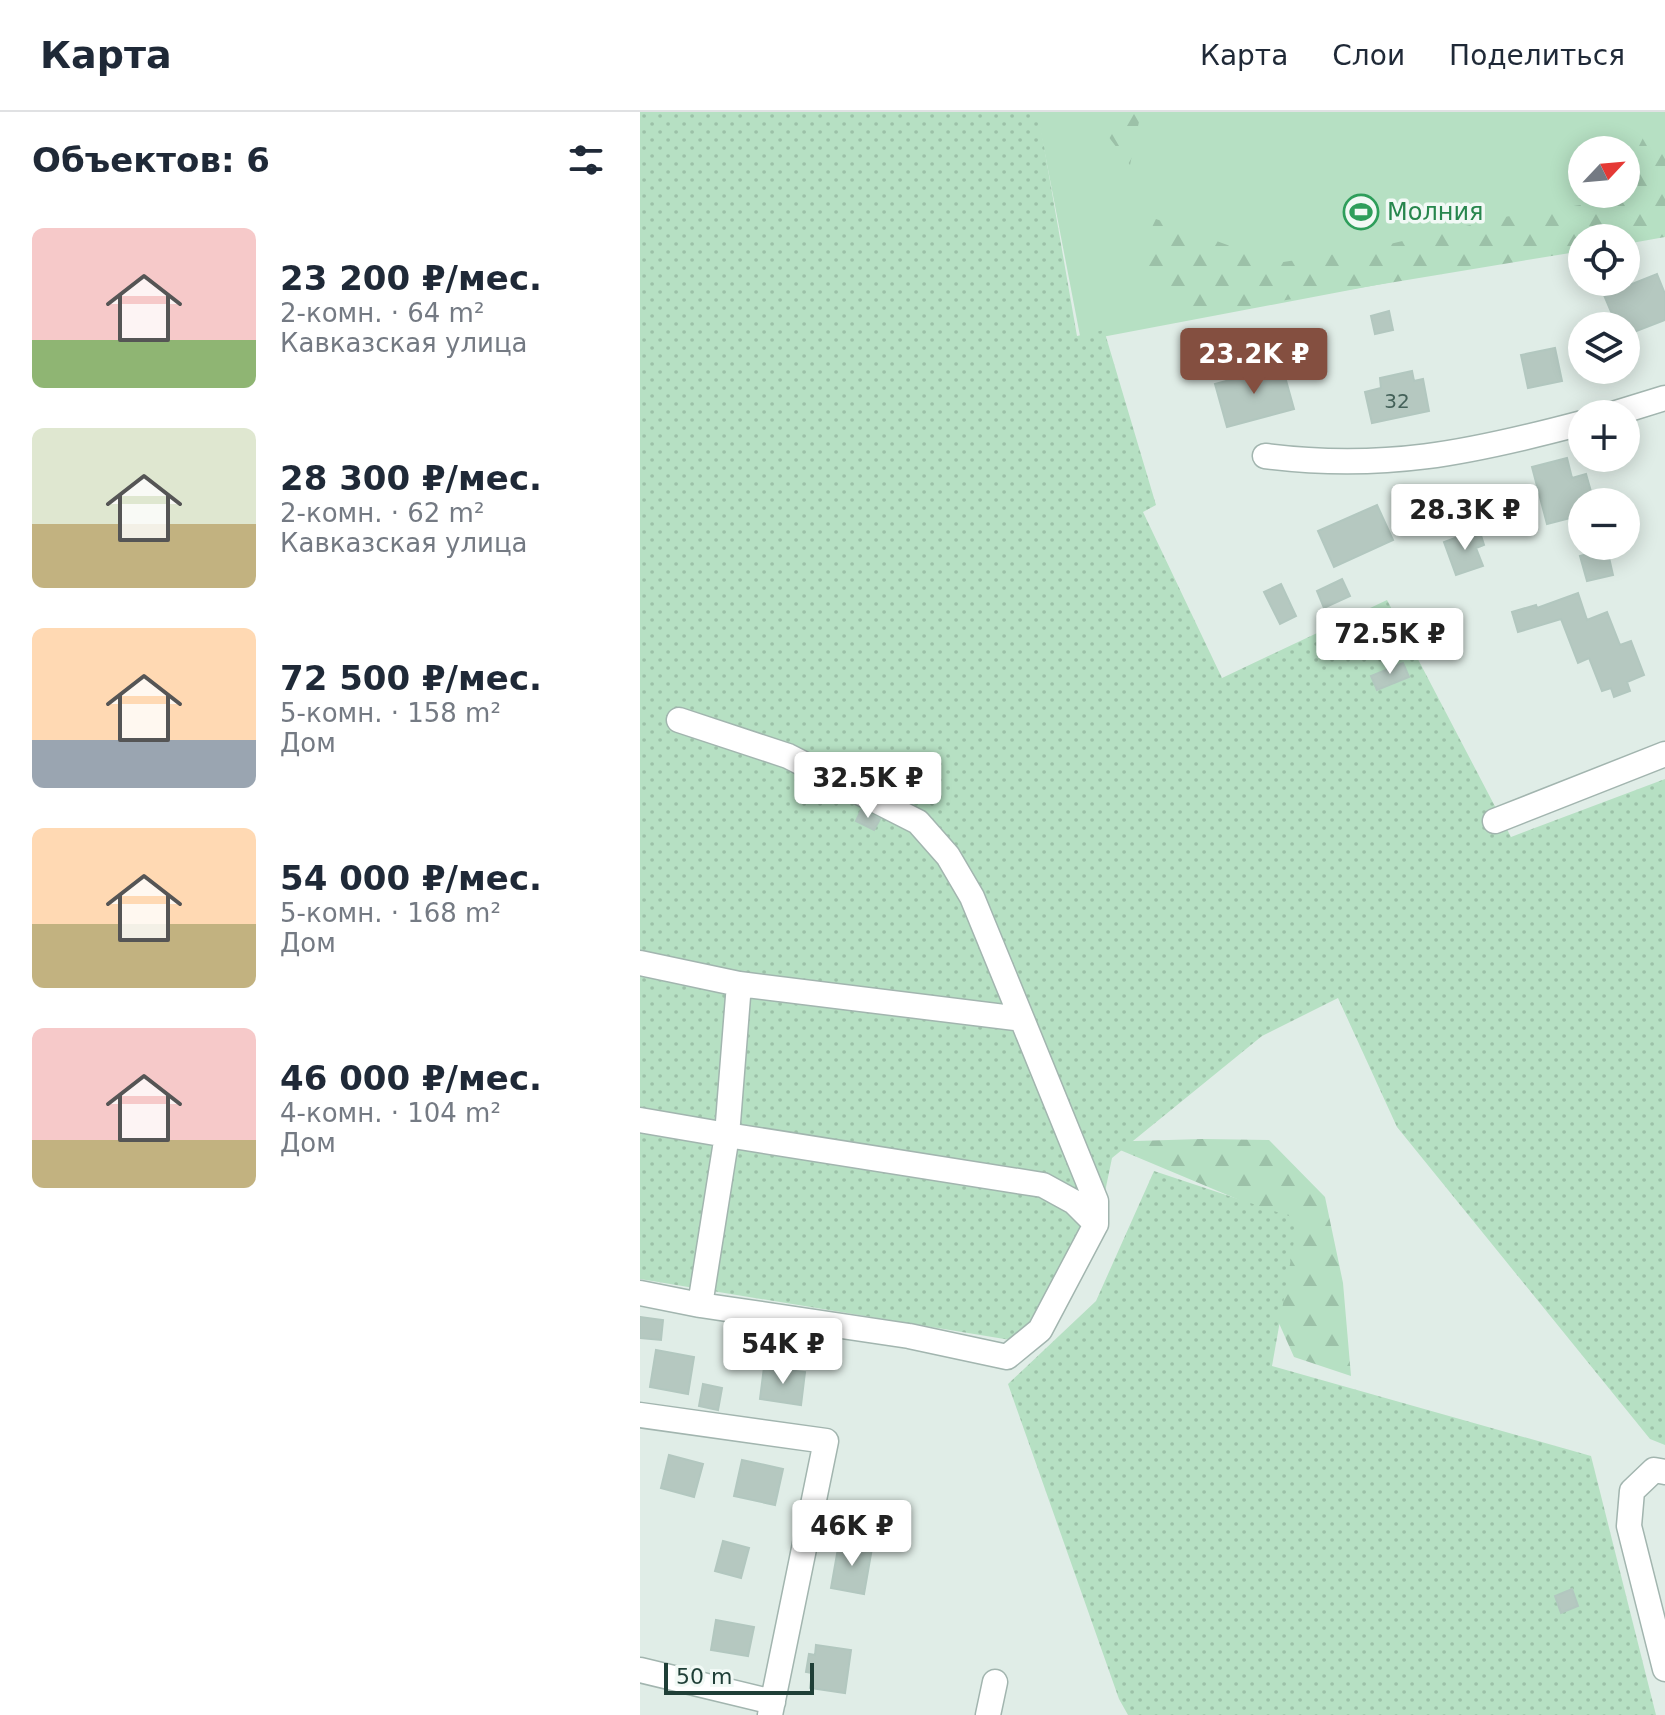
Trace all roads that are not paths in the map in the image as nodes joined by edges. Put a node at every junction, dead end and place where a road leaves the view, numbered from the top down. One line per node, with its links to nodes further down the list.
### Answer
1 (1665, 398): 2 (street)
2 (1640, 406)
3 (1568, 426): 4 (street)
4 (1265, 456)
5 (679, 720): 10 (street)
6 (1665, 754): 7 (street)
7 (1495, 821)
8 (640, 963): 9 (street)
9 (739, 984): 10 (street); 12 (street)
10 (1022, 1019): 13 (street)
11 (640, 1120): 12 (street)
12 (727, 1135): 13 (street); 15 (street)
13 (1096, 1224): 15 (street)
14 (640, 1293): 15 (street)
15 (700, 1305)
16 (640, 1415): 21 (street)
17 (1665, 1472): 18 (street)
18 (1665, 1669)
19 (640, 1670): 21 (street)
20 (995, 1682): 22 (street)
21 (771, 1708)
22 (988, 1715)

